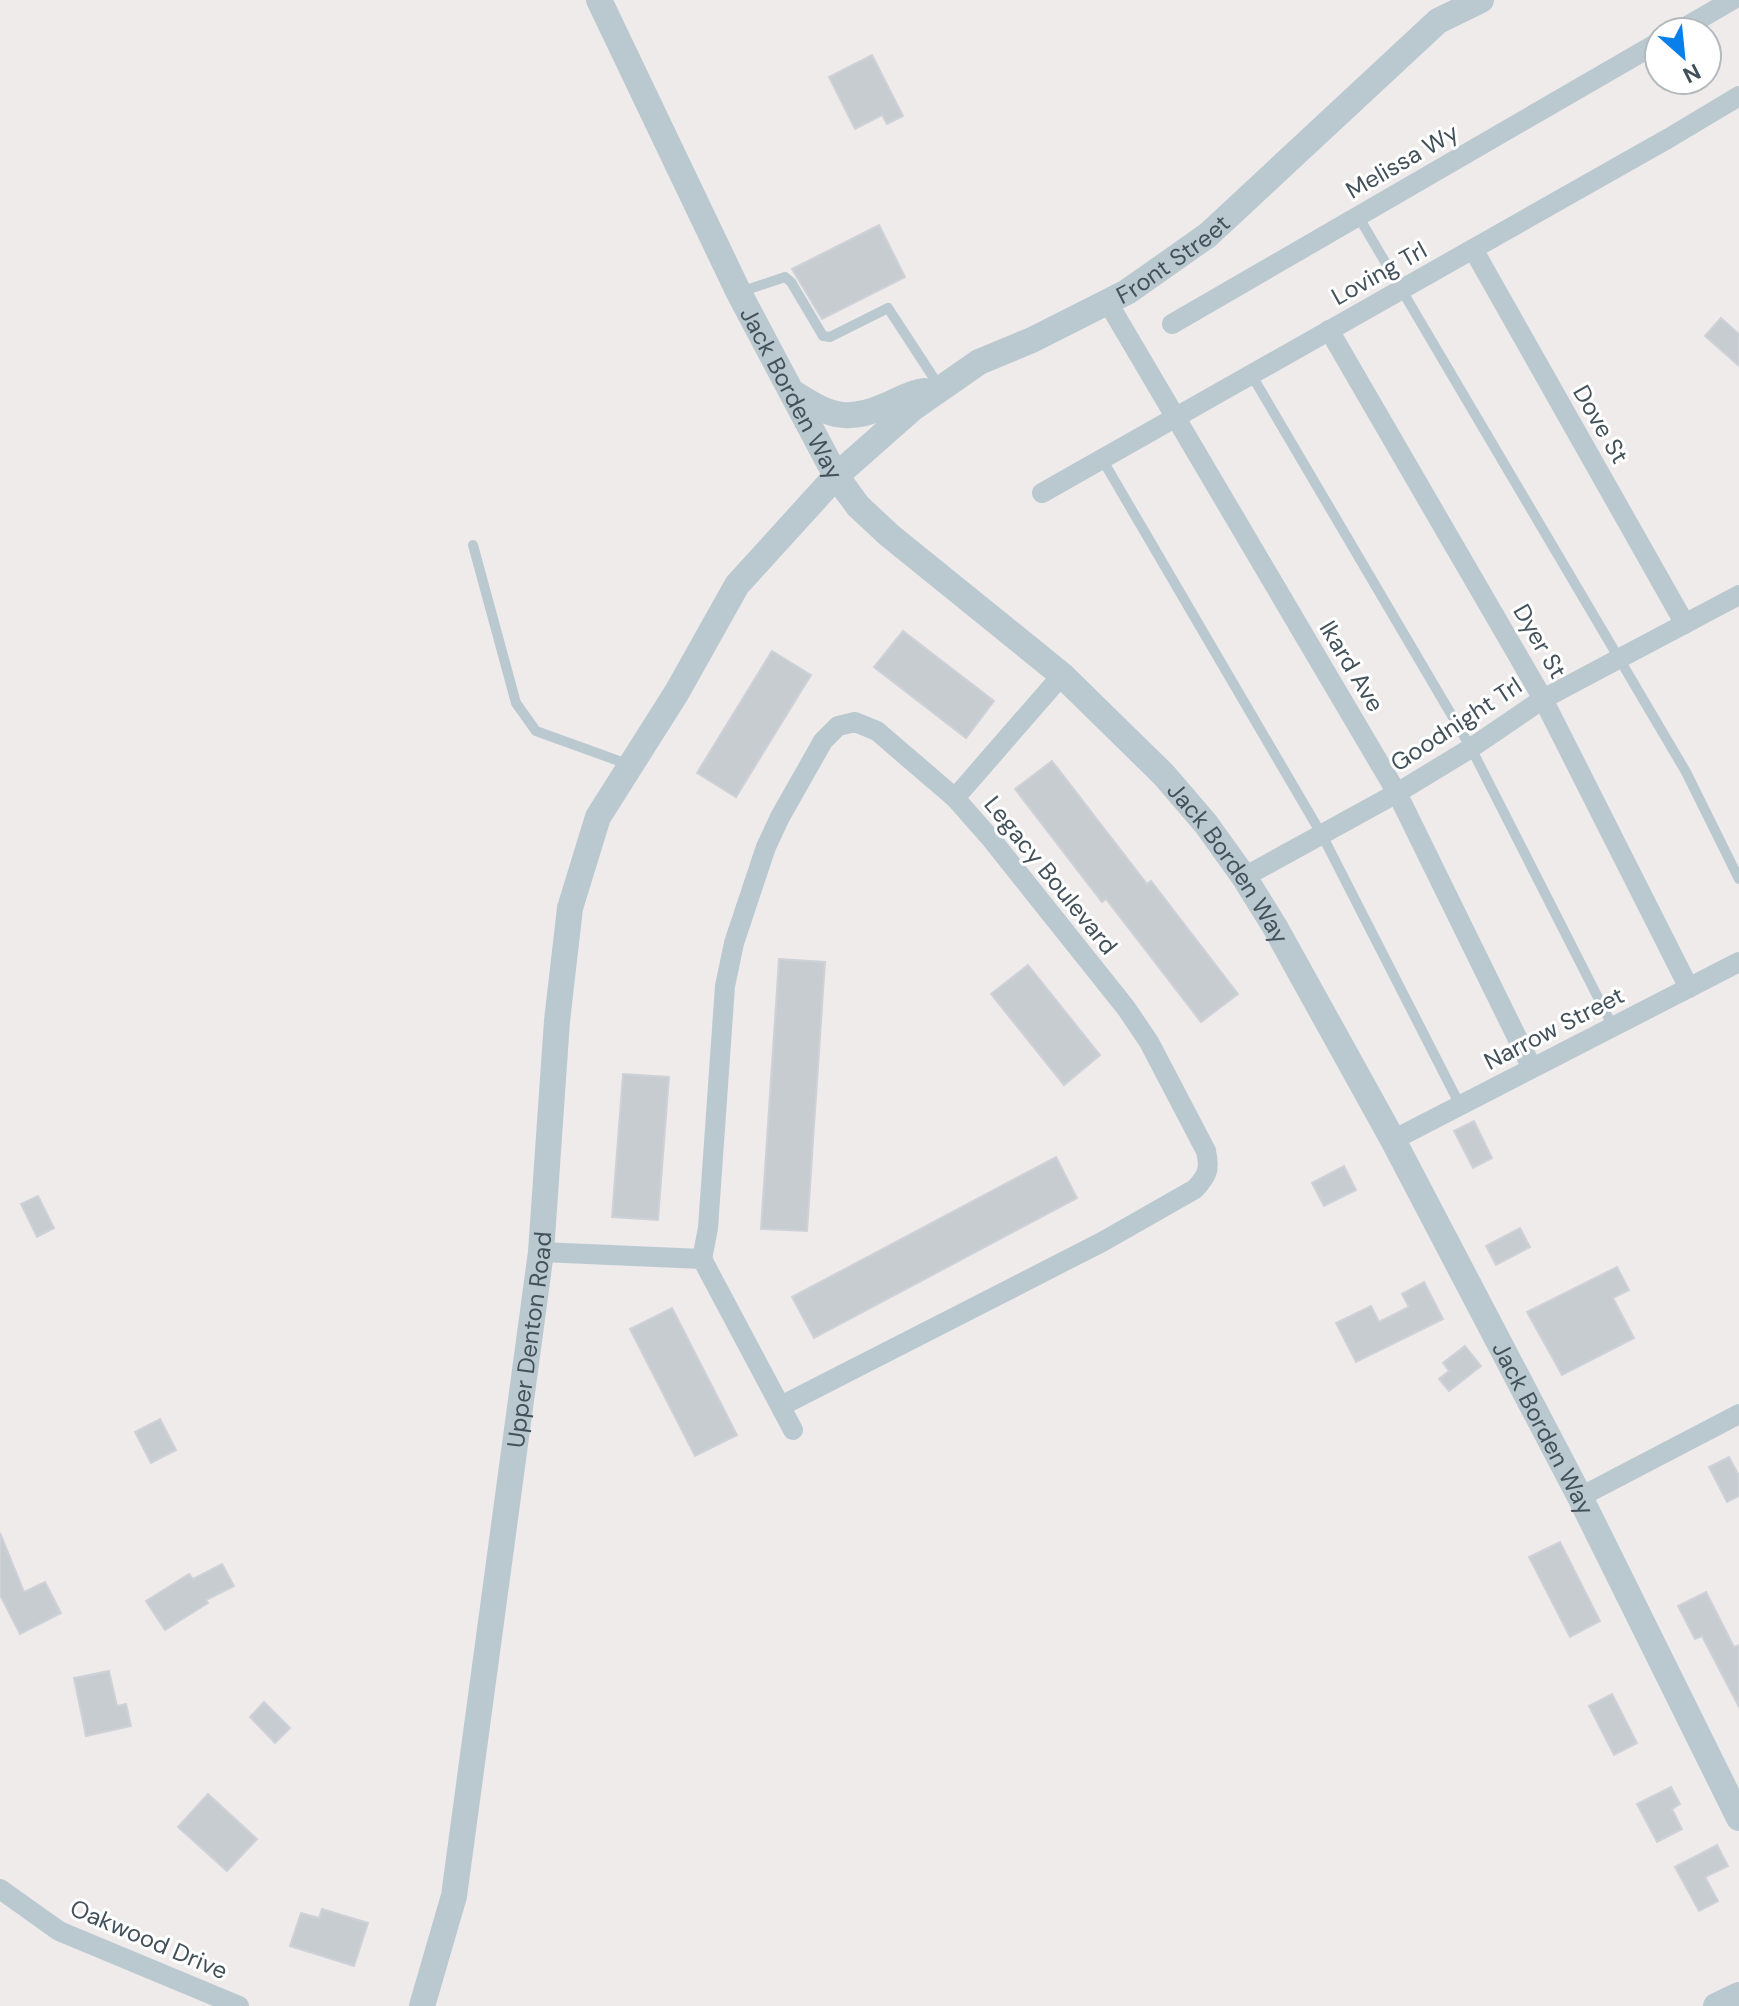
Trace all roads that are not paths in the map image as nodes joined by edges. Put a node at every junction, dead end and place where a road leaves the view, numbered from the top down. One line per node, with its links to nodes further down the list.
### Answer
1 (599, 0): 10 (street, Jack Borden Way)
2 (1481, 0): 11 (street, Front Street)
3 (1732, 0): 4 (street)
4 (1704, 16)
5 (1643, 51): 7 (street, Melissa Wy)
6 (1739, 96): 8 (street, Loving Trl)
7 (1358, 216): 9 (lane); 12 (street, Melissa Wy)
8 (1473, 249): 9 (street, Loving Trl); 23 (street, Dove St)
9 (1402, 289): 13 (street, Loving Trl); 24 (lane)
10 (739, 293): 15 (lane); 16 (street, Jack Borden Way)
11 (1107, 301): 15 (street, Front Street); 17 (street, Ikard Ave)
12 (1172, 324)
13 (1329, 330): 14 (street, Loving Trl); 27 (street, Dyer St)
14 (1251, 374): 17 (street, Loving Trl); 28 (lane)
15 (941, 389): 16 (street); 19 (street, Front Street)
16 (791, 392): 19 (street, Jack Borden Way)
17 (1175, 417): 18 (street, Loving Trl); 30 (street, Ikard Ave)
18 (1102, 459): 20 (street, Loving Trl); 32 (lane)
19 (836, 476): 25 (street, Jack Borden Way); 26 (street, Front Street)
20 (1042, 493)
21 (473, 545): 29 (lane)
22 (1739, 595): 23 (street, Goodnight Trl)
23 (1685, 624): 24 (street, Goodnight Trl)
24 (1619, 659): 27 (street, Goodnight Trl); 34 (lane)
25 (1062, 675): 31 (street); 33 (street, Jack Borden Way)
26 (677, 692): 29 (street, Upper Denton Road)
27 (1543, 699): 28 (street, Goodnight Trl); 36 (street, Dyer St)
28 (1471, 748): 30 (street, Goodnight Trl); 37 (lane)
29 (632, 765): 41 (street, Upper Denton Road)
30 (1397, 793): 32 (street, Goodnight Trl); 38 (street, Ikard Ave)
31 (955, 798): 42 (street, Legacy Boulevard); 43 (street, Legacy Boulevard)
32 (1322, 835): 33 (street, Goodnight Trl); 39 (lane)
33 (1244, 877): 40 (street, Jack Borden Way)
34 (1739, 879)
35 (1739, 962): 36 (street, Narrow Street)
36 (1689, 988): 37 (street, Narrow Street)
37 (1613, 1027): 38 (street, Narrow Street)
38 (1532, 1068): 39 (street, Narrow Street)
39 (1460, 1105): 40 (street, Narrow Street)
40 (1393, 1140): 46 (street, Jack Borden Way)
41 (541, 1252): 42 (street); 51 (street, Upper Denton Road)
42 (702, 1259): 43 (street)
43 (781, 1406): 45 (street)
44 (1739, 1414): 46 (street)
45 (793, 1430)
46 (1580, 1497): 47 (street, Jack Borden Way)
47 (1739, 1818)
48 (0, 1889): 50 (street, Oakwood Drive)
49 (1739, 1995): 52 (street)
50 (239, 2006)
51 (422, 2006)
52 (1716, 2006)

